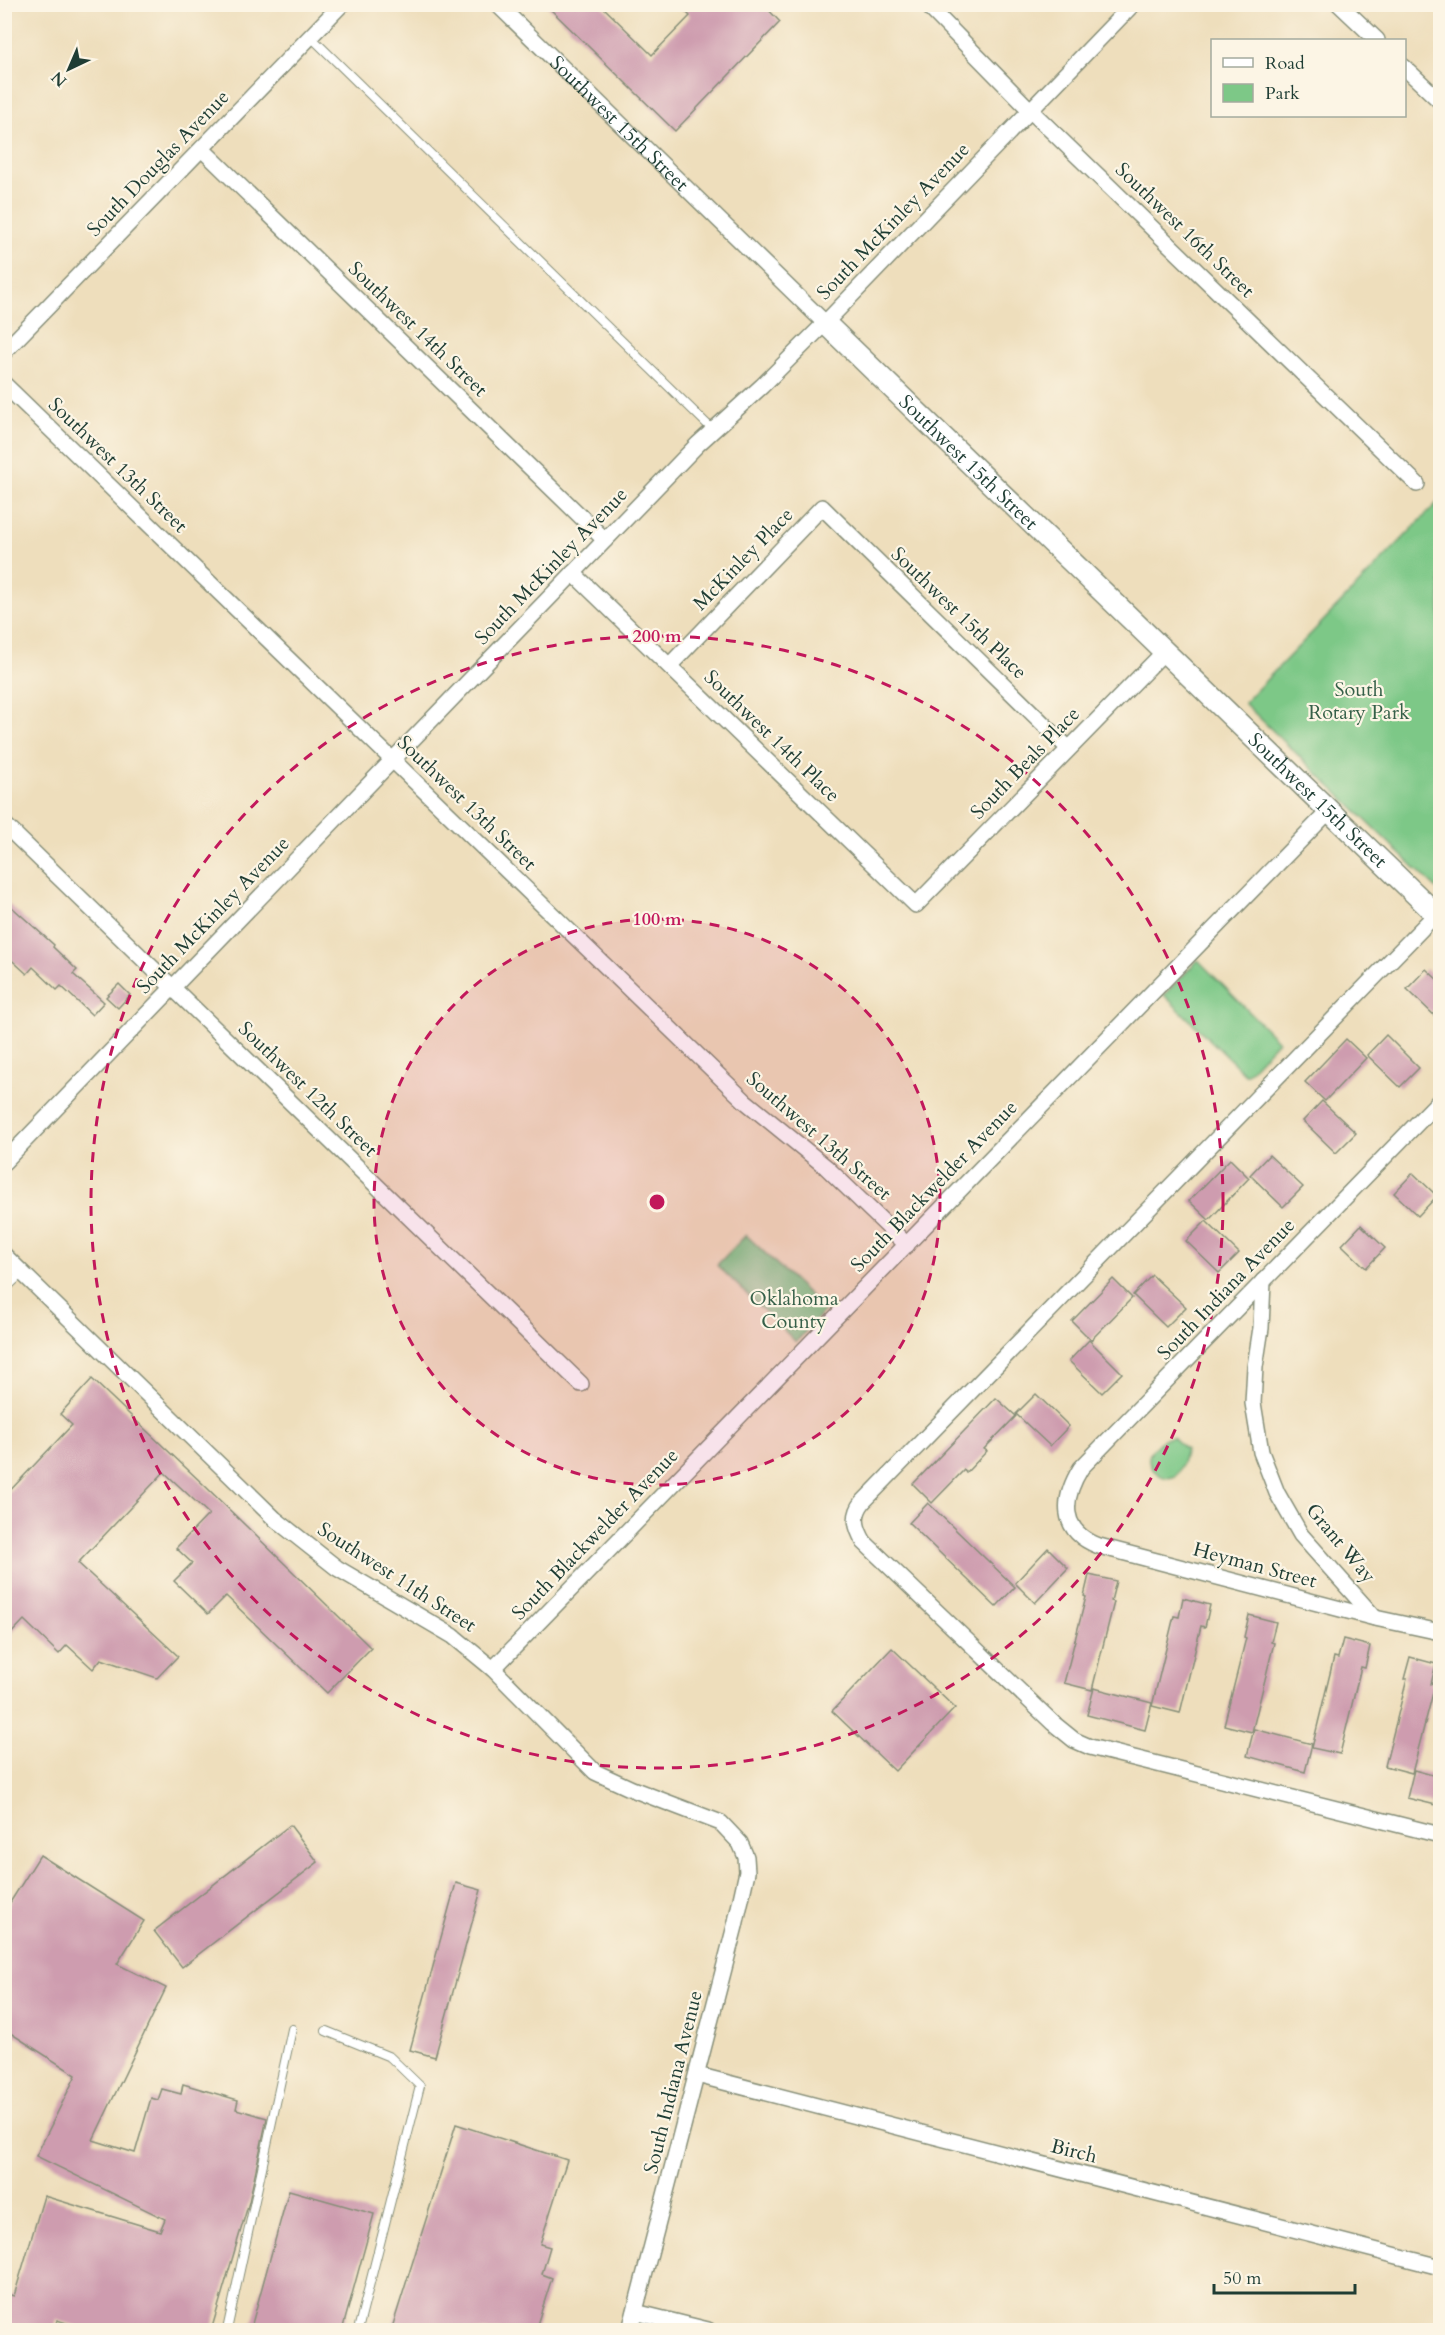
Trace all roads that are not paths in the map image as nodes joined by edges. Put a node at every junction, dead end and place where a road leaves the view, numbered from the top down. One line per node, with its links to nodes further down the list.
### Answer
1 (342, 4): 6 (street, South Douglas Avenue)
2 (496, 4): 12 (street, Southwest 15th Street)
3 (926, 4): 10 (street, Southwest 16th Street)
4 (1133, 4): 10 (street, South McKinley Avenue)
5 (1339, 4): 7 (street)
6 (311, 37): 11 (street, South Douglas Avenue); 15 (lane)
7 (1376, 39)
8 (1406, 69): 9 (street)
9 (1440, 101)
10 (1030, 110): 12 (street, South McKinley Avenue); 16 (street, Southwest 16th Street)
11 (202, 149): 13 (street, South Douglas Avenue); 18 (street, Southwest 14th Street)
12 (825, 323): 15 (street, South McKinley Avenue); 20 (street, Southwest 15th Street)
13 (4, 351)
14 (4, 384): 23 (street, Southwest 13th Street)
15 (713, 430): 18 (street, South McKinley Avenue)
16 (1417, 484)
17 (822, 507): 21 (street, McKinley Place); 22 (street, Southwest 15th Place)
18 (605, 540): 19 (street, South McKinley Avenue)
19 (573, 573): 21 (street, Southwest 14th Place); 23 (street, South McKinley Avenue)
20 (1165, 651): 22 (street, South Beals Place); 24 (street, Southwest 15th Street)
21 (670, 665): 26 (street, Southwest 14th Place)
22 (1068, 748): 26 (street, South Beals Place)
23 (393, 760): 28 (street, South McKinley Avenue); 31 (street, Southwest 13th Street)
24 (1330, 810): 27 (street, Southwest 15th Street); 31 (street, South Blackwelder Avenue)
25 (4, 824): 28 (street, Southwest 12th Street)
26 (916, 904)
27 (1438, 916): 41 (street)
28 (173, 987): 30 (street, South McKinley Avenue); 36 (street, Southwest 12th Street)
29 (1440, 1100): 34 (street, South Indiana Avenue)
30 (4, 1162)
31 (907, 1245): 40 (street, South Blackwelder Avenue)
32 (4, 1255): 33 (street, Southwest 11th Street)
33 (22, 1273): 35 (lane); 40 (street, Southwest 11th Street)
34 (1263, 1281): 37 (street, South Indiana Avenue); 38 (street, Grant Way)
35 (4, 1290)
36 (581, 1384)
37 (1069, 1519): 38 (street, Heyman Street)
38 (1376, 1618): 39 (street, Heyman Street)
39 (1440, 1632)
40 (493, 1668): 42 (street, Southwest 11th Street)
41 (1440, 1835)
42 (740, 1843): 45 (street, South Indiana Avenue)
43 (292, 2030): 48 (lane)
44 (326, 2031): 49 (lane)
45 (697, 2075): 46 (street, Birch); 47 (street, South Indiana Avenue)
46 (1440, 2267)
47 (635, 2312): 50 (street, South Indiana Avenue); 51 (street)
48 (227, 2331)
49 (358, 2331)
50 (630, 2331)
51 (708, 2331)

